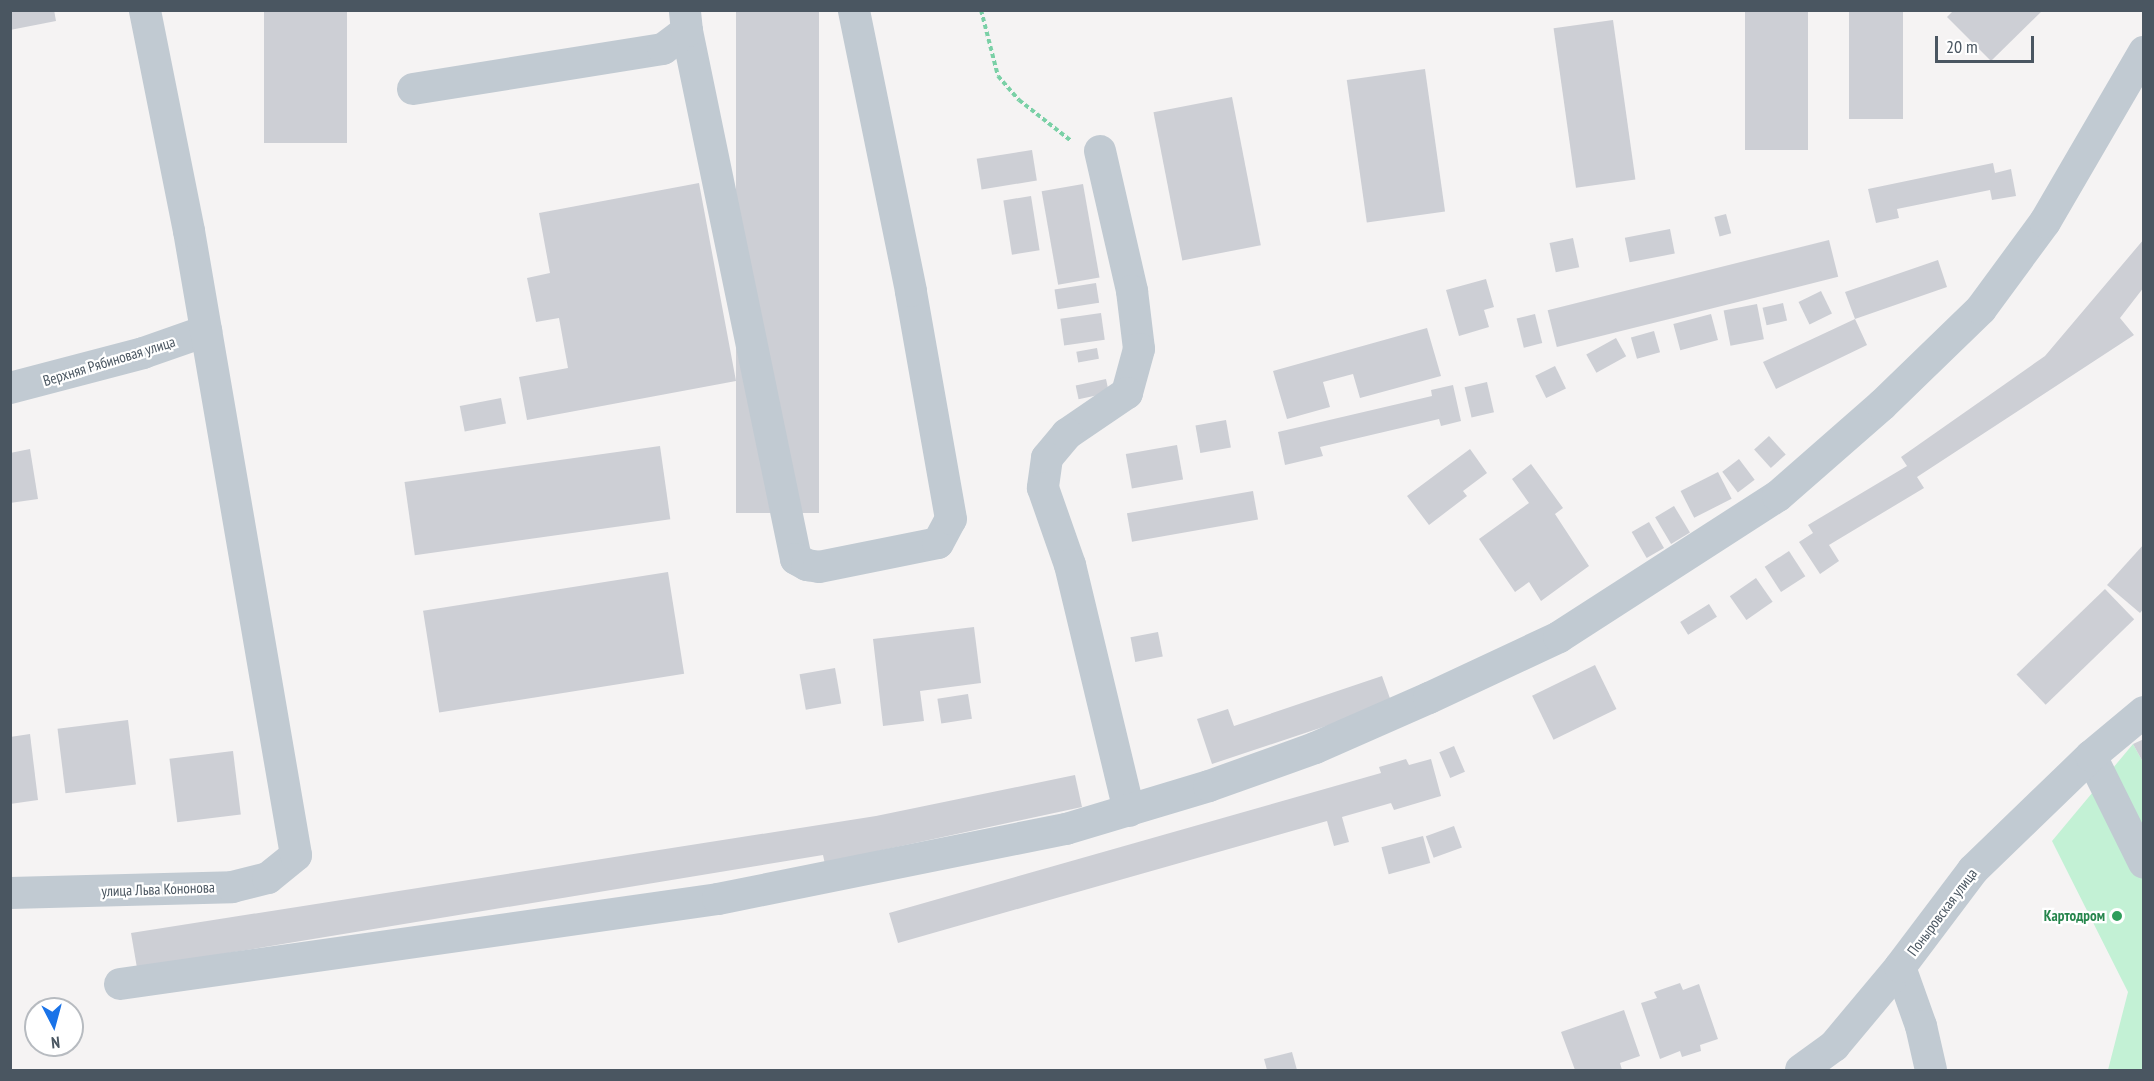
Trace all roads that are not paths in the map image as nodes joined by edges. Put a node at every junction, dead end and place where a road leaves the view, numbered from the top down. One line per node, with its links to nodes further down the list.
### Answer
1 (145, 10): 7 (street)
2 (854, 10): 3 (street)
3 (686, 21): 5 (street)
4 (2144, 52): 11 (street)
5 (413, 89)
6 (1086, 146): 11 (street)
7 (206, 331): 8 (street, Верхняя Рябиновая улица); 13 (street, улица Льва Кононова)
8 (10, 388)
9 (2144, 712): 10 (street, Поныровская улица)
10 (2091, 756): 12 (street); 14 (street, Поныровская улица)
11 (1129, 811): 15 (street)
12 (2144, 863)
13 (10, 893)
14 (1900, 967): 16 (street, Поныровская улица); 17 (street)
15 (120, 984)
16 (1801, 1071)
17 (1930, 1071)

